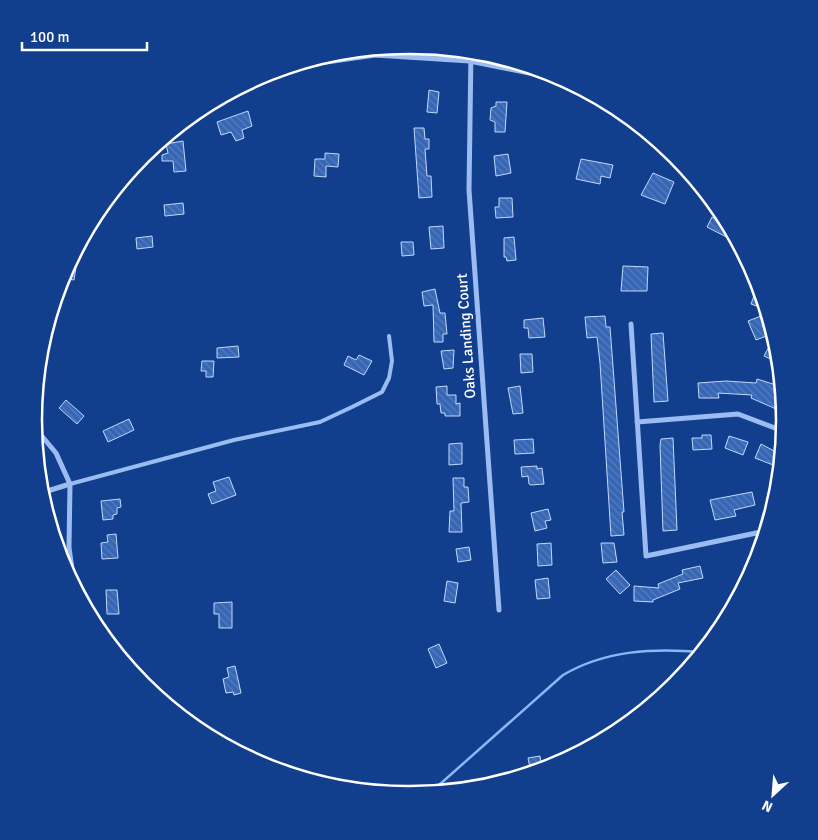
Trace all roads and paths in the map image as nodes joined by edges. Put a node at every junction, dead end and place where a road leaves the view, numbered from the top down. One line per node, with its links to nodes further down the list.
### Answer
1 (470, 59): 11 (street, Oaks Landing Court)
2 (631, 324): 4 (street)
3 (389, 336): 7 (lane)
4 (637, 422): 5 (street); 9 (street)
5 (776, 428)
6 (43, 438): 7 (street)
7 (70, 484): 8 (street); 10 (street)
8 (50, 490)
9 (758, 533)
10 (72, 564)
11 (499, 610)

